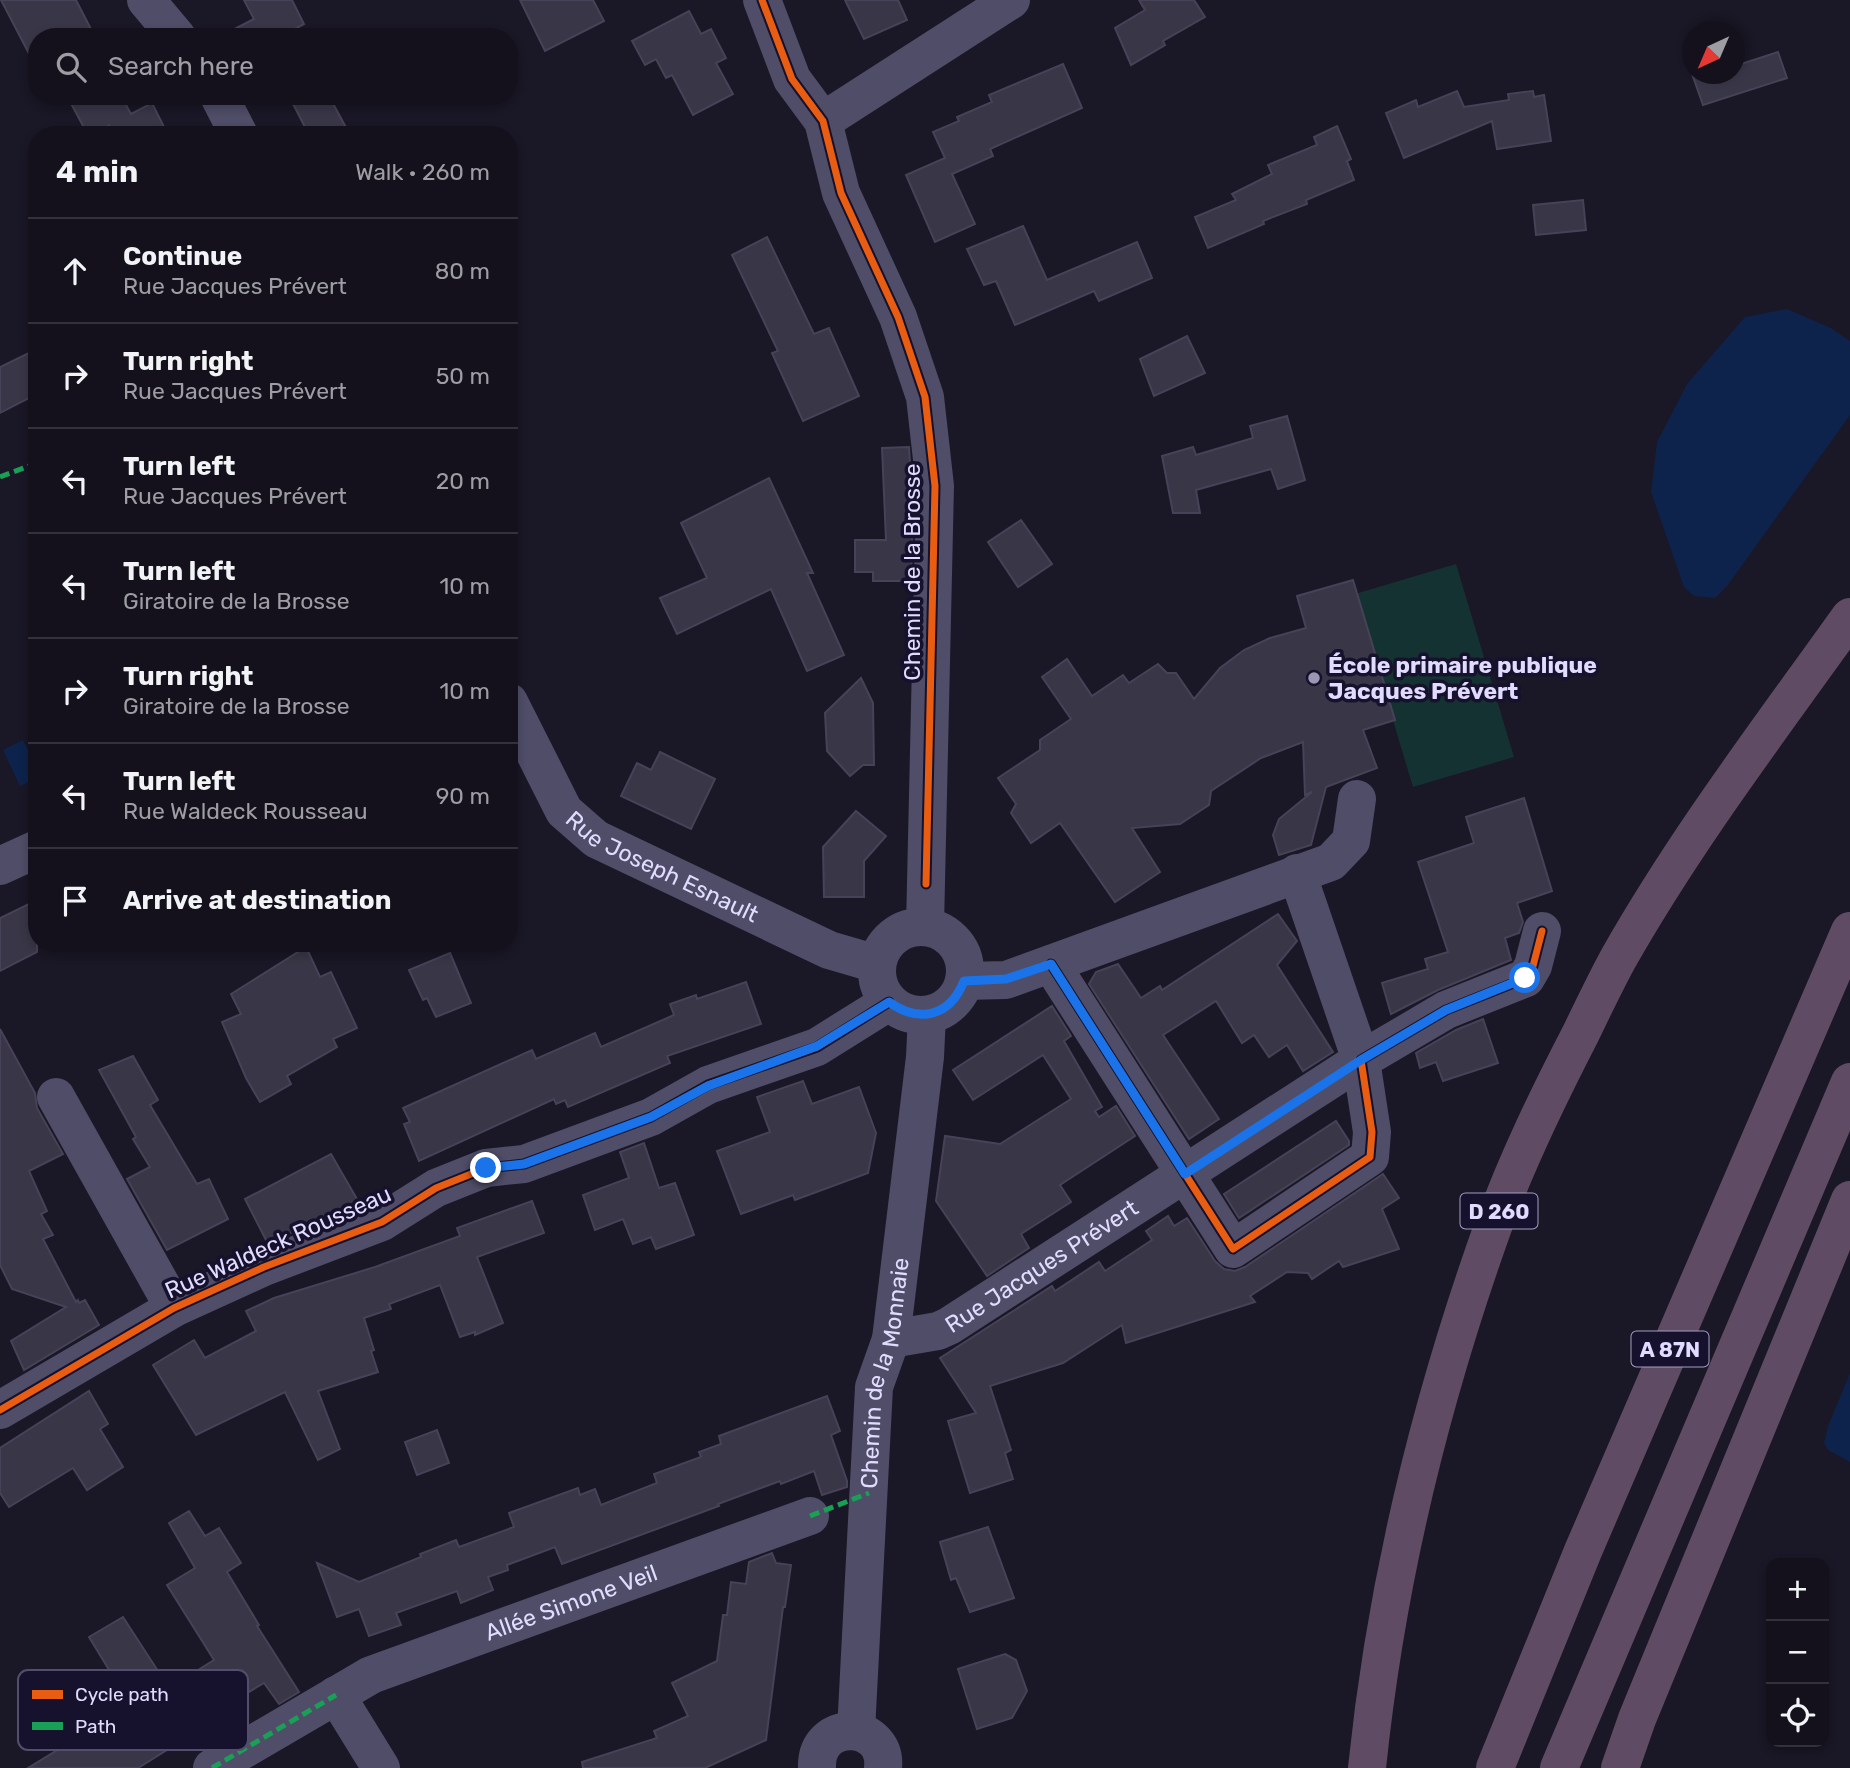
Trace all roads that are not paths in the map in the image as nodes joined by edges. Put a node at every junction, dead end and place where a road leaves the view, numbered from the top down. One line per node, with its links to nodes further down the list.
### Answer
1 (146, 0): 4 (street)
2 (762, 0): 6 (street, Chemin de la Brosse)
3 (1011, 0): 6 (street)
4 (169, 28)
5 (224, 105): 7 (street)
6 (823, 121): 14 (street, Chemin de la Brosse)
7 (234, 126)
8 (1850, 617): 39 (highway, D 260)
9 (518, 720): 17 (street, Rue Joseph Esnault)
10 (1357, 799): 13 (street)
11 (28, 853): 12 (street)
12 (0, 866)
13 (1297, 873): 18 (street); 22 (street)
14 (925, 927): 17 (street); 19 (street)
15 (1542, 931): 22 (street, Rue Jacques Prévert)
16 (1850, 931): 40 (highway, A 87N)
17 (877, 964): 20 (street)
18 (1051, 964): 19 (street); 25 (street)
19 (964, 981): 21 (street)
20 (889, 1002): 21 (street); 27 (street, Rue Waldeck Rousseau)
21 (927, 1015): 28 (street, Chemin de la Monnaie)
22 (1361, 1060): 25 (street, Rue Jacques Prévert); 25 (street)
23 (1850, 1082): 41 (highway, A 87N)
24 (56, 1097): 27 (street)
25 (1185, 1174): 28 (street, Rue Jacques Prévert)
26 (1850, 1200): 42 (highway)
27 (174, 1308): 29 (street, Rue Waldeck Rousseau)
28 (891, 1339): 32 (street, Chemin de la Monnaie)
29 (0, 1410)
30 (810, 1516): 31 (street, Allée Simone Veil)
31 (336, 1695): 33 (street, Allée Simone Veil); 36 (street)
32 (856, 1731): 37 (street); 38 (street)
33 (248, 1747)
34 (243, 1750): 35 (street, Allée Simone Veil)
35 (212, 1768)
36 (381, 1768)
37 (817, 1768)
38 (883, 1768)
39 (1367, 1768)
40 (1495, 1768)
41 (1559, 1768)
42 (1620, 1768)

